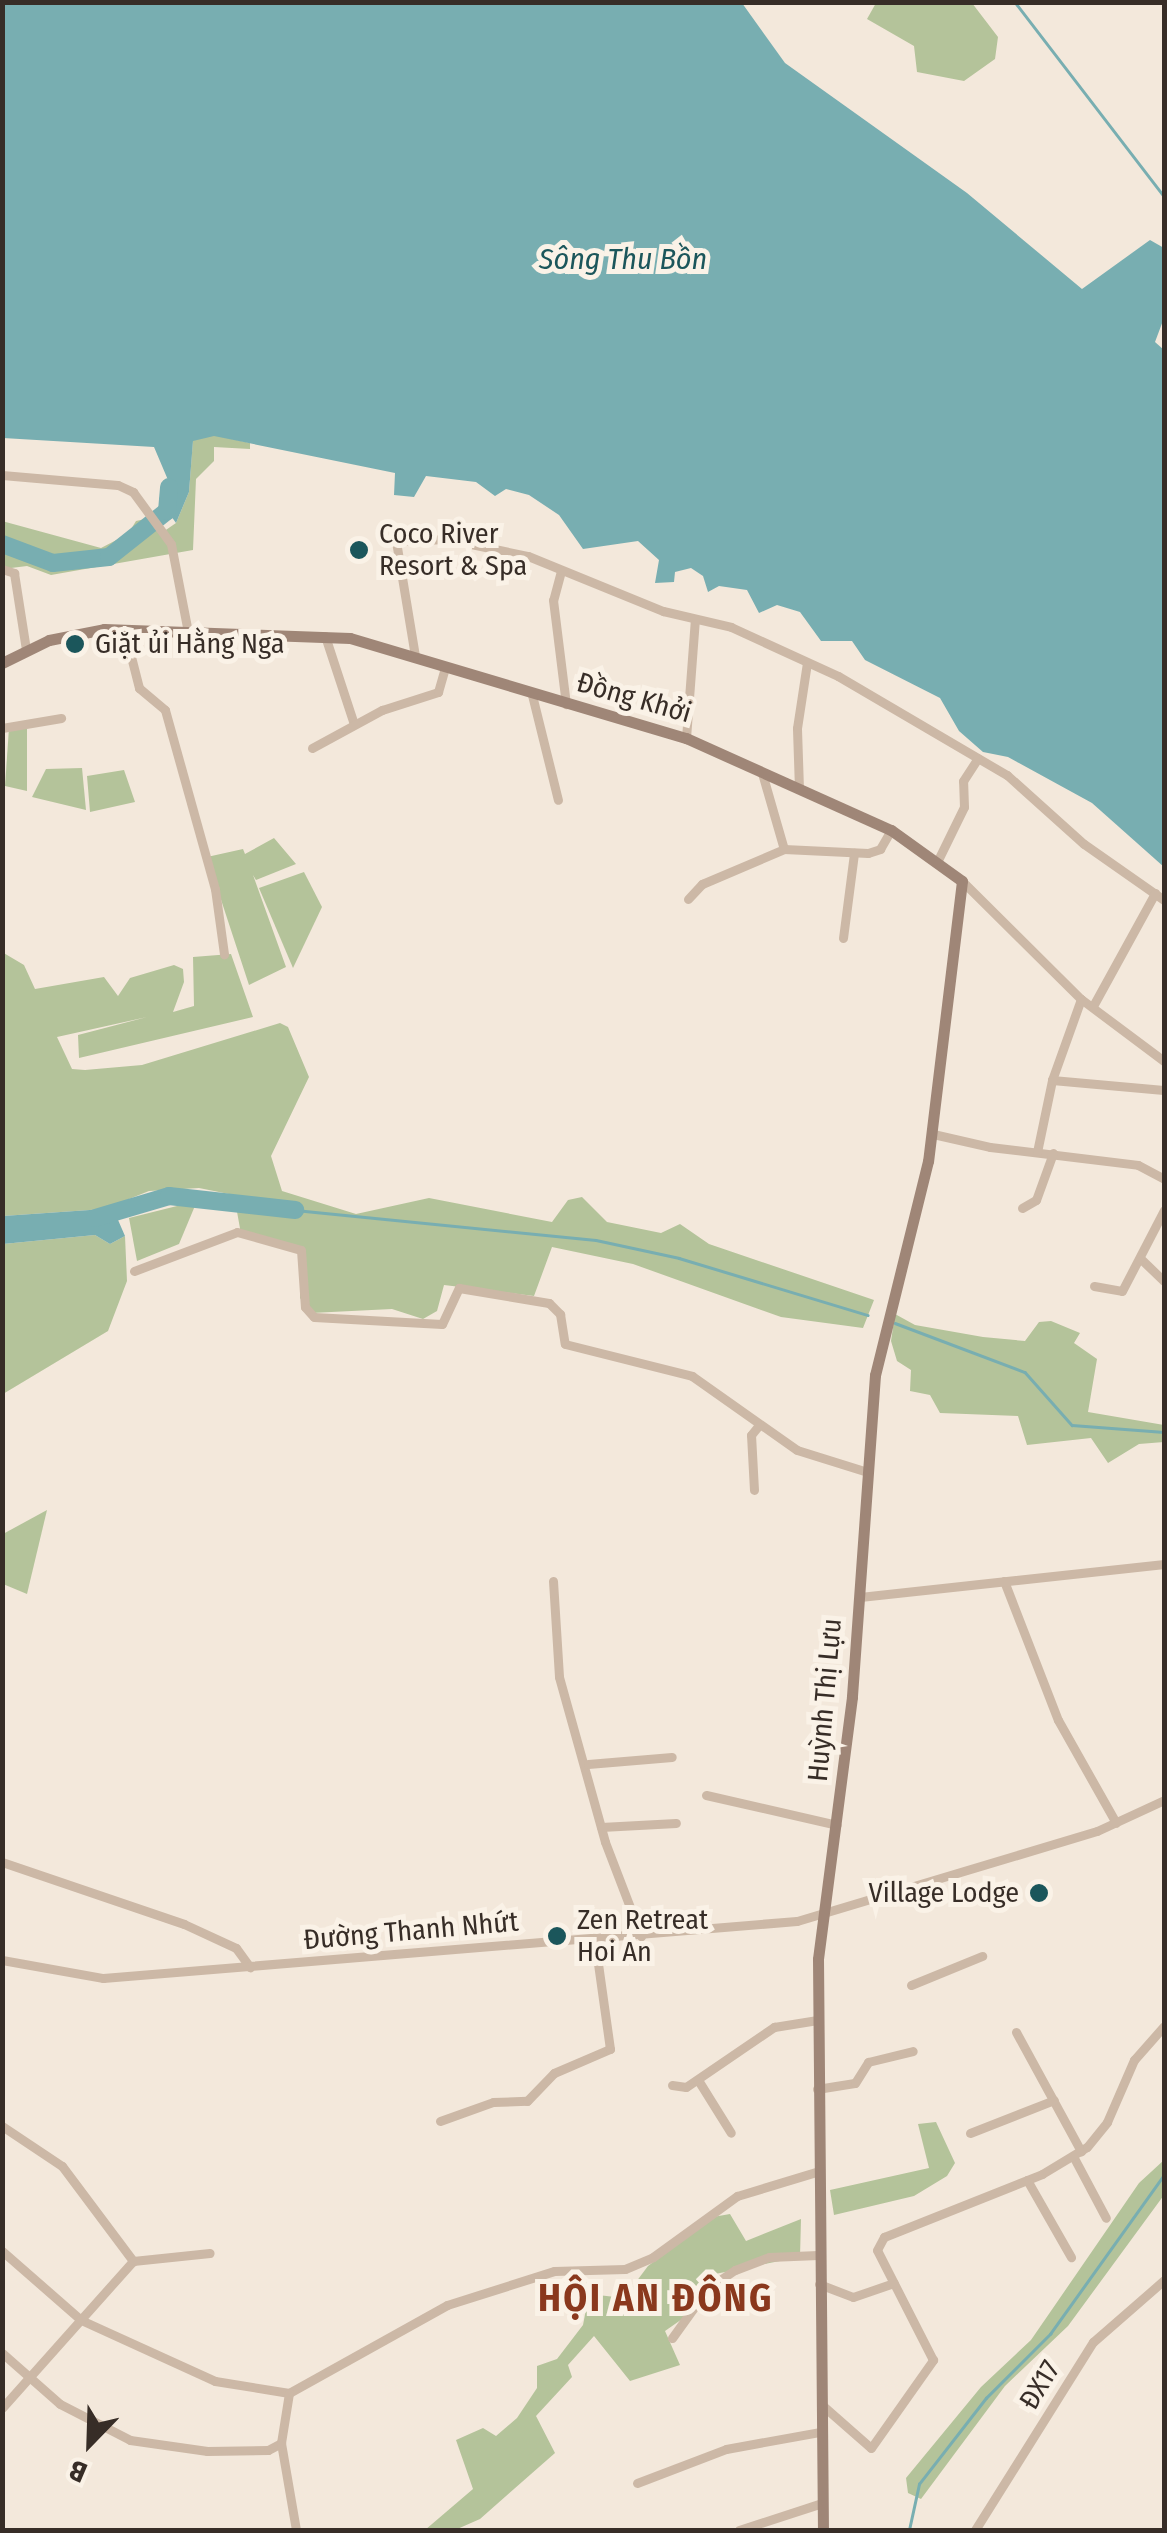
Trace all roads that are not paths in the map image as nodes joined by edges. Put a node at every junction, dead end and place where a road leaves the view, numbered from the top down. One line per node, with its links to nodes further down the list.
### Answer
1 (2, 475): 6 (street)
2 (2, 569): 8 (street)
3 (561, 571): 4 (street); 9 (street); 14 (street)
4 (695, 619): 10 (street); 18 (street)
5 (124, 629): 6 (street, Đồng Khởi); 8 (street, Đồng Khởi); 33 (street)
6 (188, 632): 7 (street, Đồng Khởi)
7 (324, 633): 9 (street, Đồng Khởi); 16 (street)
8 (26, 650): 11 (street, Đồng Khởi)
9 (415, 656): 12 (street, Đồng Khởi)
10 (807, 662): 20 (street); 22 (street)
11 (2, 663)
12 (445, 666): 13 (street, Đồng Khởi); 16 (street)
13 (532, 695): 14 (street, Đồng Khởi); 23 (street)
14 (566, 704): 18 (street, Đồng Khởi)
15 (61, 718): 17 (street)
16 (354, 724): 19 (street)
17 (2, 728)
18 (686, 738): 21 (street, Đồng Khởi)
19 (312, 748)
20 (978, 758): 27 (street); 29 (street)
21 (762, 774): 22 (street, Đồng Khởi); 25 (street)
22 (799, 789): 24 (street, Đồng Khởi)
23 (558, 800)
24 (892, 830): 26 (street); 27 (street, Đồng Khởi)
25 (784, 849): 26 (street); 30 (street)
26 (854, 852): 32 (street)
27 (938, 860): 28 (street, Đồng Khởi)
28 (962, 881): 34 (street, Đồng Khởi); 39 (street, Huỳnh Thị Lựu)
29 (1155, 893): 31 (street); 35 (street)
30 (688, 899)
31 (1164, 900)
32 (843, 938)
33 (224, 954)
34 (1081, 999): 35 (street, Đồng Khởi); 37 (street)
35 (1093, 1006): 36 (street, Đồng Khởi)
36 (1164, 1061)
37 (1052, 1080): 38 (street); 40 (street)
38 (1164, 1090)
39 (932, 1134): 40 (street); 50 (street, Huỳnh Thị Lựu)
40 (1037, 1152): 41 (street)
41 (1053, 1154): 42 (street); 43 (street)
42 (1164, 1179)
43 (1022, 1208)
44 (1164, 1210): 45 (street)
45 (1142, 1260): 47 (street); 48 (street)
46 (134, 1271): 49 (street)
47 (1164, 1281)
48 (1094, 1286)
49 (759, 1424): 50 (street); 51 (street)
50 (867, 1472): 55 (street, Huỳnh Thị Lựu)
51 (754, 1490)
52 (1164, 1564): 54 (street)
53 (553, 1581): 57 (street)
54 (1004, 1581): 55 (street); 60 (street)
55 (860, 1597): 62 (street, Huỳnh Thị Lựu)
56 (672, 1756): 57 (street)
57 (588, 1764): 63 (street)
58 (706, 1795): 62 (street)
59 (1164, 1800): 60 (street, Đường Thanh Nhứt)
60 (1116, 1823): 65 (street, Đường Thanh Nhứt)
61 (676, 1824): 63 (street)
62 (837, 1825): 65 (street, Huỳnh Thị Lựu)
63 (601, 1827): 66 (street)
64 (2, 1862): 70 (street)
65 (823, 1916): 66 (street, Đường Thanh Nhứt); 72 (street, Huỳnh Thị Lựu)
66 (641, 1936): 67 (street, Đường Thanh Nhứt)
67 (595, 1942): 70 (street, Đường Thanh Nhứt); 80 (street)
68 (982, 1956): 71 (street)
69 (2, 1960): 70 (street, Đường Thanh Nhứt)
70 (250, 1967)
71 (911, 1985)
72 (818, 2020): 76 (street); 78 (street, Huỳnh Thị Lựu)
73 (1164, 2026): 84 (street)
74 (1016, 2032): 79 (street)
75 (913, 2051): 78 (street)
76 (698, 2080): 77 (street); 83 (street)
77 (672, 2084)
78 (816, 2089): 85 (street, Huỳnh Thị Lựu)
79 (1054, 2100): 82 (street); 84 (street)
80 (440, 2122)
81 (2, 2126): 92 (street)
82 (970, 2132)
83 (731, 2133)
84 (1077, 2154): 86 (street); 87 (street)
85 (816, 2172): 90 (street, Huỳnh Thị Lựu); 100 (street)
86 (1027, 2180): 91 (street); 94 (street)
87 (1106, 2218)
88 (2, 2251): 96 (street)
89 (210, 2253): 92 (street)
90 (818, 2255): 95 (street, Huỳnh Thị Lựu); 97 (street)
91 (1071, 2256)
92 (133, 2261): 96 (street)
93 (1164, 2280): 110 (street, ĐX17)
94 (894, 2283): 95 (street); 101 (street)
95 (819, 2284): 101 (street, Huỳnh Thị Lựu)
96 (81, 2320): 99 (street); 100 (street)
97 (672, 2338)
98 (2, 2353): 99 (street)
99 (28, 2376): 102 (street); 104 (street)
100 (289, 2394): 104 (street)
101 (820, 2403): 103 (street, Huỳnh Thị Lựu)
102 (2, 2408)
103 (820, 2432): 105 (street); 106 (street, Huỳnh Thị Lựu)
104 (281, 2444): 107 (street)
105 (637, 2483)
106 (822, 2503): 108 (street); 109 (street, Huỳnh Thị Lựu)
107 (296, 2530)
108 (739, 2530)
109 (823, 2530)
110 (975, 2530)

